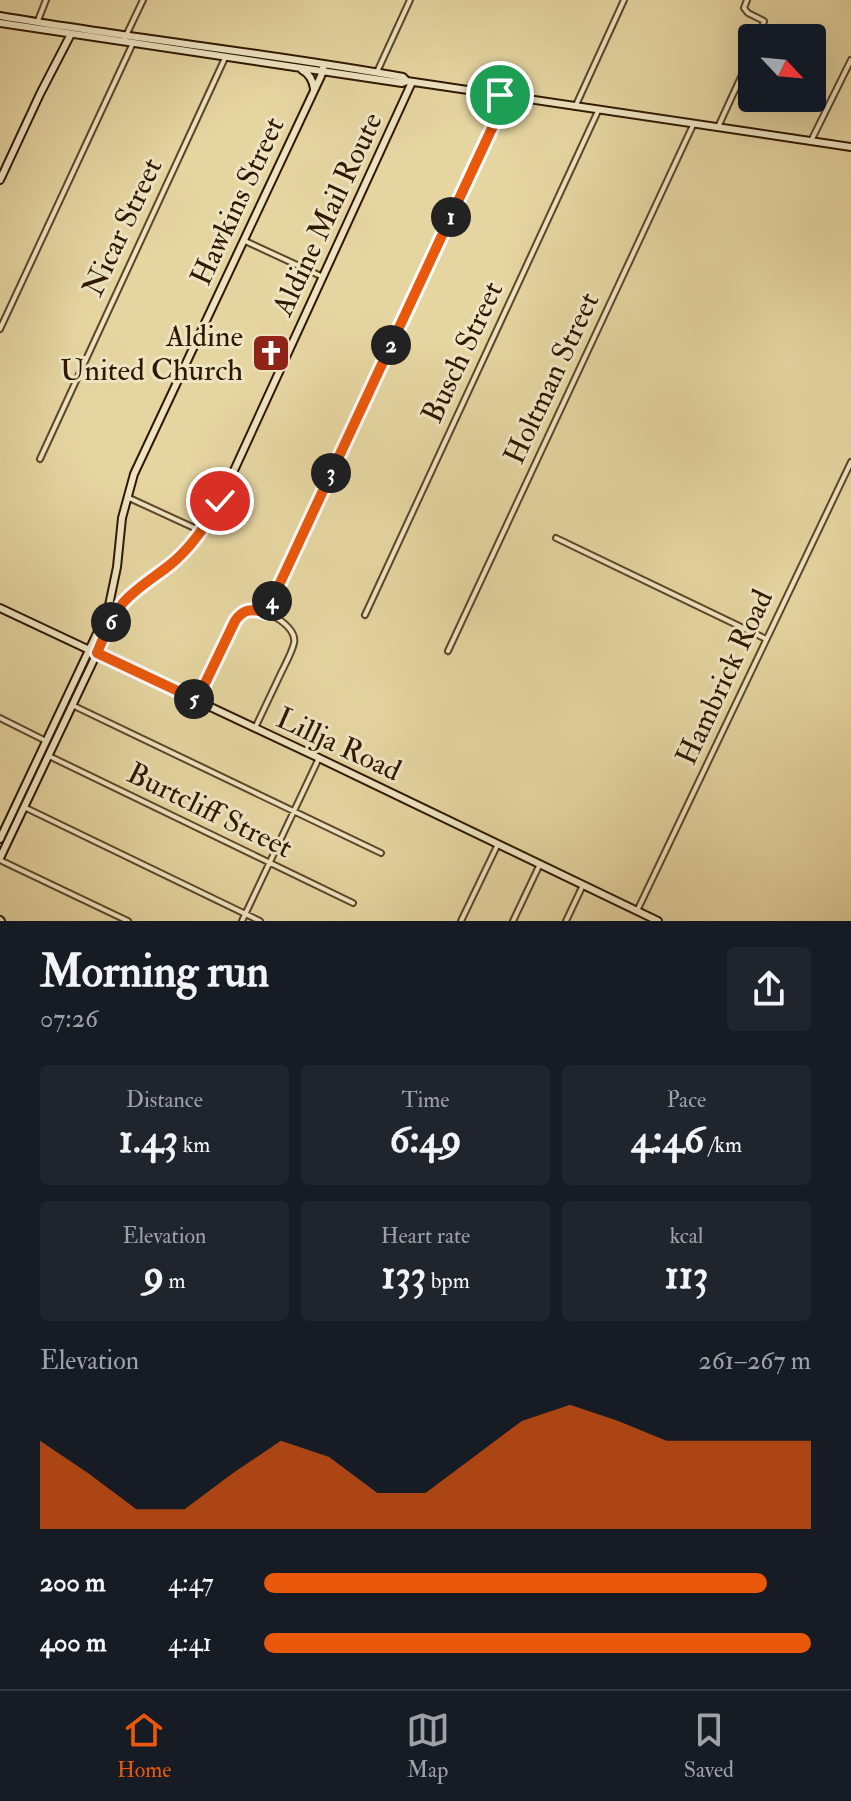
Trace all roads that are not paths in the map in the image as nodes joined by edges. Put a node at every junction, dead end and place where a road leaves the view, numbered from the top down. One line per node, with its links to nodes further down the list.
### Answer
1 (46, 0): 8 (street)
2 (143, 0): 11 (street)
3 (410, 0): 17 (street)
4 (624, 0): 22 (street)
5 (747, 0): 9 (street)
6 (0, 16): 8 (main road)
7 (0, 23): 10 (main road)
8 (37, 23): 11 (main road)
9 (763, 24)
10 (71, 34): 11 (main road); 28 (main road)
11 (125, 39): 12 (main road)
12 (134, 40): 13 (main road); 16 (main road); 31 (street)
13 (225, 58): 15 (main road); 32 (street, Nicar Street)
14 (851, 60): 26 (street)
15 (295, 66): 16 (main road); 20 (main road)
16 (324, 67): 17 (main road); 18 (main road); 20 (main road, Hawkins Street)
17 (377, 72): 18 (main road)
18 (410, 82): 21 (main road); 30 (main road, Aldine Mail Route)
19 (738, 83): 25 (street)
20 (314, 89): 29 (main road, Hawkins Street)
21 (507, 96): 22 (main road); 38 (street)
22 (576, 105): 23 (main road)
23 (599, 109): 24 (main road); 39 (street, Busch Street)
24 (694, 123): 25 (main road); 43 (street, Holtman Street)
25 (718, 127): 26 (main road)
26 (811, 141): 27 (main road)
27 (851, 147)
28 (0, 180)
29 (243, 240): 30 (street); 34 (main road, Hawkins Street)
30 (323, 277): 35 (main road, Aldine Mail Route)
31 (0, 329)
32 (40, 459)
33 (851, 462): 41 (street, Hambrick Road)
34 (127, 497): 35 (street); 40 (main road, Hawkins Street)
35 (201, 531): 44 (main road, Aldine Mail Route)
36 (556, 538): 41 (street)
37 (0, 608): 42 (main road, Lillja Road)
38 (266, 613): 45 (street); 48 (street)
39 (365, 615)
40 (103, 621): 42 (main road, Aldine Mail Route)
41 (766, 639): 62 (street, Hambrick Road)
42 (89, 649): 44 (main road, Lillja Road); 49 (main road, Aldine Mail Route)
43 (448, 651)
44 (97, 653): 45 (main road, Lillja Road); 46 (main road, Aldine Mail Route)
45 (197, 700): 48 (main road, Lillja Road)
46 (72, 705): 50 (main road, Aldine Mail Route); 53 (street)
47 (0, 718): 49 (street)
48 (255, 728): 51 (main road, Lillja Road)
49 (46, 741): 52 (main road, Aldine Mail Route)
50 (49, 756): 52 (main road, Aldine Mail Route); 58 (street, Burtcliff Street)
51 (319, 758): 53 (street); 55 (main road, Lillja Road)
52 (20, 806): 54 (main road, Aldine Mail Route); 57 (main road, Aldine Mail Route); 63 (street)
53 (294, 812): 56 (street); 58 (street)
54 (0, 839)
55 (498, 844): 59 (main road, Lillja Road); 67 (street)
56 (381, 853)
57 (0, 859): 64 (street)
58 (270, 863): 61 (street, Burtcliff Street); 63 (street)
59 (540, 864): 60 (main road, Lillja Road); 68 (street)
60 (583, 885): 62 (main road, Lillja Road); 69 (street)
61 (353, 903)
62 (637, 911): 70 (main road, Lillja Road)
63 (246, 914): 65 (street); 66 (street)
64 (128, 921)
65 (242, 921)
66 (260, 921)
67 (461, 921)
68 (513, 921)
69 (566, 921)
70 (658, 921)

